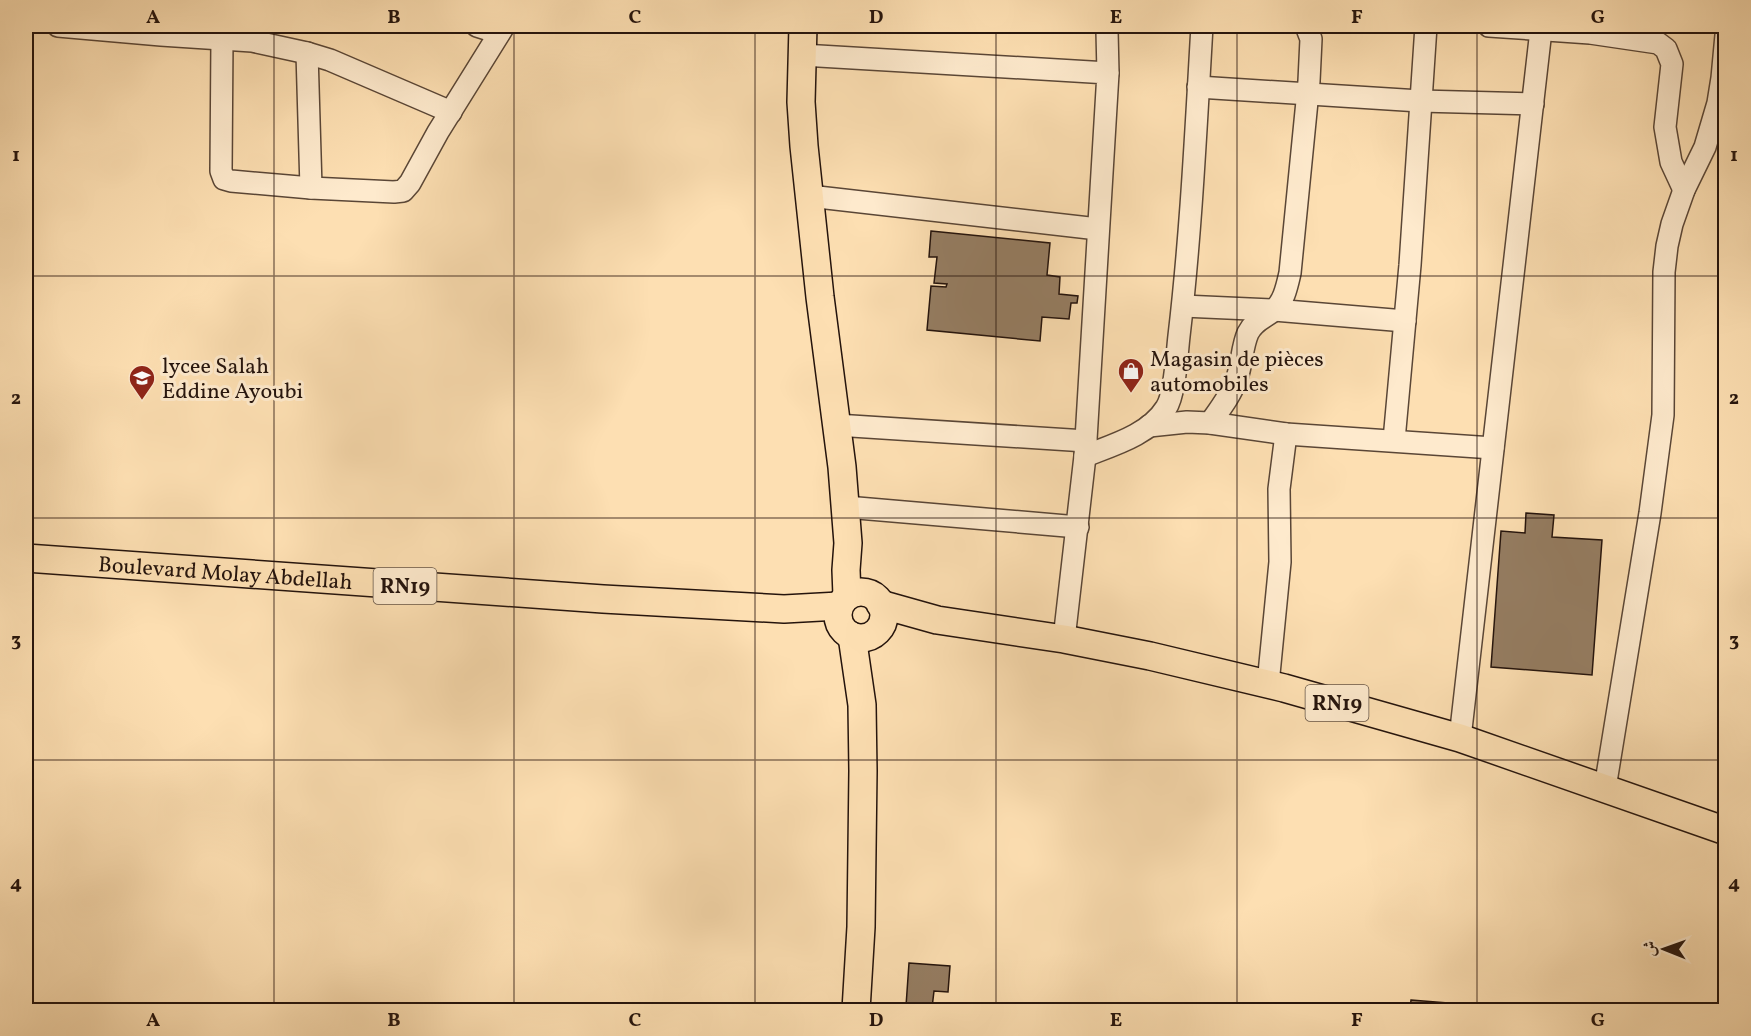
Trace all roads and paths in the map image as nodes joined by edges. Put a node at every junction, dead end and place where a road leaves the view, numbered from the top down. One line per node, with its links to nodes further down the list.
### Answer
1 (58, 26): 11 (street)
2 (477, 26): 9 (street)
3 (803, 26): 17 (main road)
4 (1202, 26): 19 (street)
5 (1306, 26): 20 (street)
6 (1426, 26): 21 (street)
7 (1489, 26): 12 (street)
8 (1105, 27): 18 (street)
9 (502, 29): 23 (street)
10 (1590, 29): 12 (street); 25 (street)
11 (161, 30): 15 (street)
12 (1541, 30): 22 (street)
13 (253, 33): 15 (street); 16 (street)
14 (1725, 35): 25 (street)
15 (222, 39): 24 (street)
16 (307, 53): 23 (street); 24 (street)
17 (802, 56): 18 (street); 26 (main road)
18 (1108, 73): 27 (street)
19 (1198, 87): 20 (street); 28 (street)
20 (1308, 95): 21 (street); 29 (street)
21 (1420, 101): 22 (street); 30 (street)
22 (1533, 104): 36 (street)
23 (451, 112): 24 (street)
24 (312, 188)
25 (1684, 190): 45 (street)
26 (809, 196): 27 (street); 32 (main road)
27 (1098, 229): 37 (street)
28 (1183, 306): 29 (street); 33 (street)
29 (1274, 310): 30 (street); 31 (street)
30 (1405, 321): 35 (street)
31 (1210, 423): 33 (street); 34 (street)
32 (836, 425): 37 (street); 38 (main road)
33 (1149, 426): 37 (street)
34 (1286, 434): 35 (street); 43 (street)
35 (1394, 440): 36 (street)
36 (1493, 448): 44 (street)
37 (1085, 449): 39 (street)
38 (846, 507): 39 (street); 41 (main road)
39 (1078, 526): 42 (street)
40 (26, 558): 41 (main road, Boulevard Molay Abdellah / RN19)
41 (859, 615): 42 (main road, RN19); 47 (main road)
42 (1064, 639): 43 (main road, RN19)
43 (1268, 684): 44 (main road, RN19)
44 (1460, 738): 45 (main road, RN19)
45 (1605, 788): 46 (main road, RN19)
46 (1725, 831)
47 (856, 1011)

